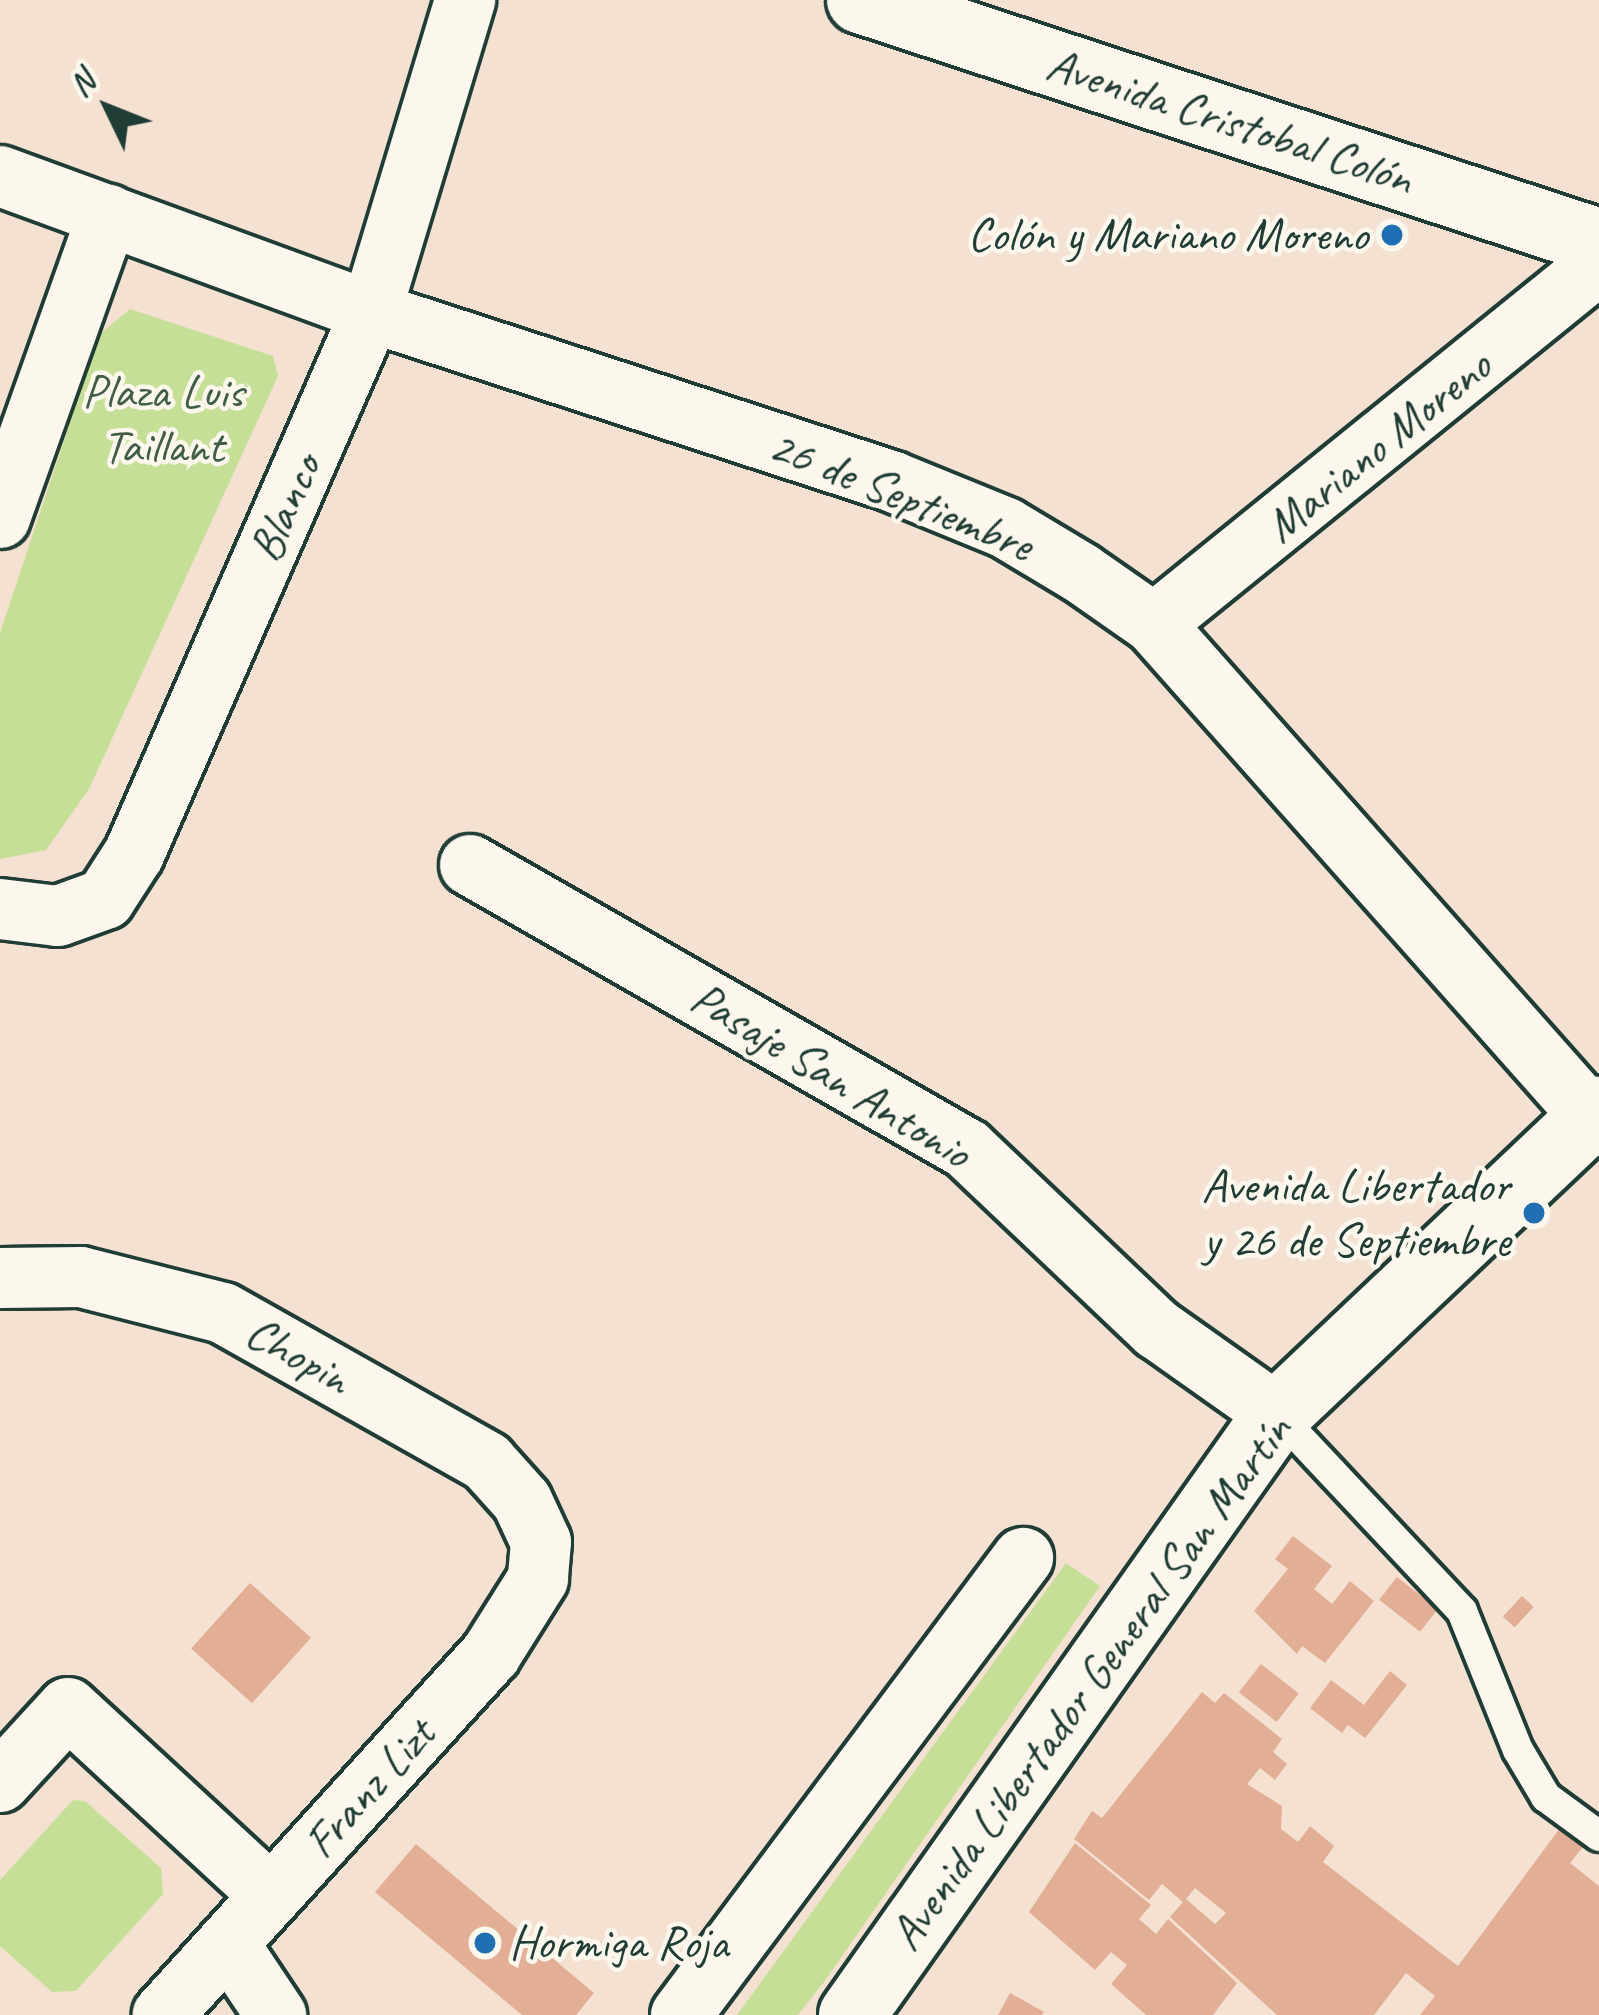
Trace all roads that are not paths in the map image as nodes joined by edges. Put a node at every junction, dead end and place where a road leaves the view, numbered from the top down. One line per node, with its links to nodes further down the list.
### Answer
1 (465, 0): 7 (street, Blanco)
2 (860, 0): 5 (main road, Avenida Cristobal Colón)
3 (0, 176): 4 (street, 26 de Septiembre)
4 (108, 215): 7 (street, 26 de Septiembre); 8 (street)
5 (1599, 242)
6 (1599, 264): 9 (street, Mariano Moreno)
7 (371, 312): 9 (street, 26 de Septiembre); 11 (street, Blanco)
8 (0, 518)
9 (1154, 624): 12 (street, 26 de Septiembre)
10 (470, 865): 14 (street, Pasaje San Antonio)
11 (0, 909)
12 (1596, 1118): 14 (main road, Avenida Libertador General San Martín)
13 (0, 1278): 15 (street, Chopin)
14 (1277, 1414): 18 (lane); 24 (main road, Avenida Libertador General San Martín)
15 (541, 1542): 19 (street, Franz Lizt)
16 (1023, 1558): 23 (street)
17 (0, 1782): 19 (street)
18 (1599, 1836)
19 (271, 1895): 20 (street, Franz Lizt)
20 (228, 1943): 21 (street, Franz Lizt); 22 (street)
21 (162, 2015)
22 (276, 2015)
23 (682, 2015)
24 (852, 2015)

